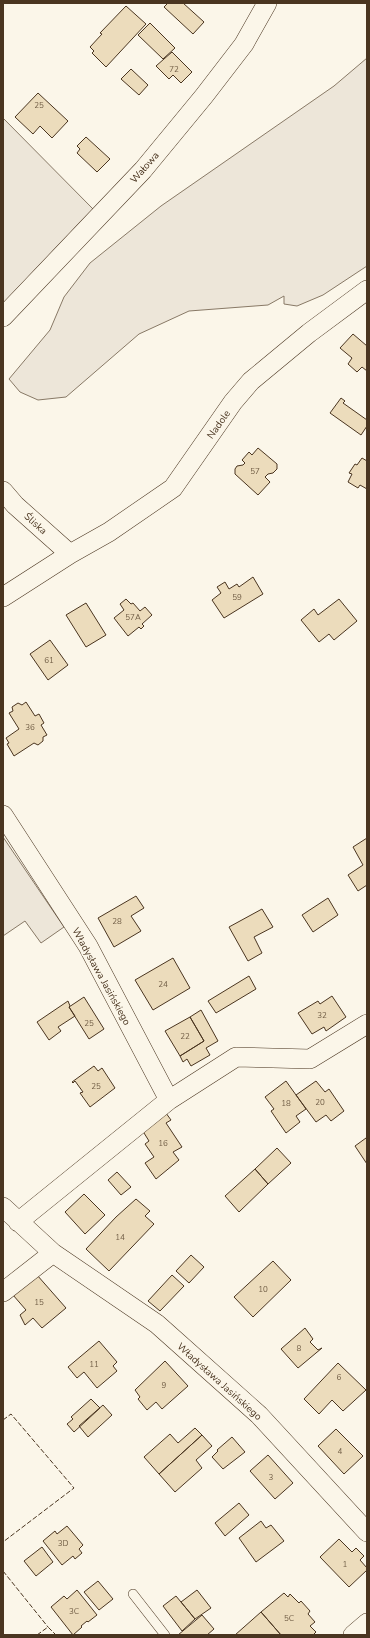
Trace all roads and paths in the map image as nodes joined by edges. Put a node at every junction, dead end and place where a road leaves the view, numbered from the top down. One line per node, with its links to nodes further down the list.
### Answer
1 (267, 3): 3 (street, Wałowa)
2 (367, 290): 5 (street, Nadole)
3 (3, 317)
4 (3, 491): 5 (street, Śliska)
5 (70, 554): 6 (street)
6 (3, 597)
7 (3, 816): 9 (street, Władysława Jasińskiego)
8 (367, 1024): 9 (street)
9 (169, 1100): 11 (street)
10 (3, 1207): 11 (street, Władysława Jasińskiego)
11 (18, 1222): 12 (street, Władysława Jasińskiego)
12 (53, 1253): 13 (street); 14 (street, Władysława Jasińskiego)
13 (3, 1292)
14 (367, 1532)
15 (133, 1594): 17 (lane)
16 (367, 1623): 18 (street)
17 (165, 1635)
18 (354, 1635)

